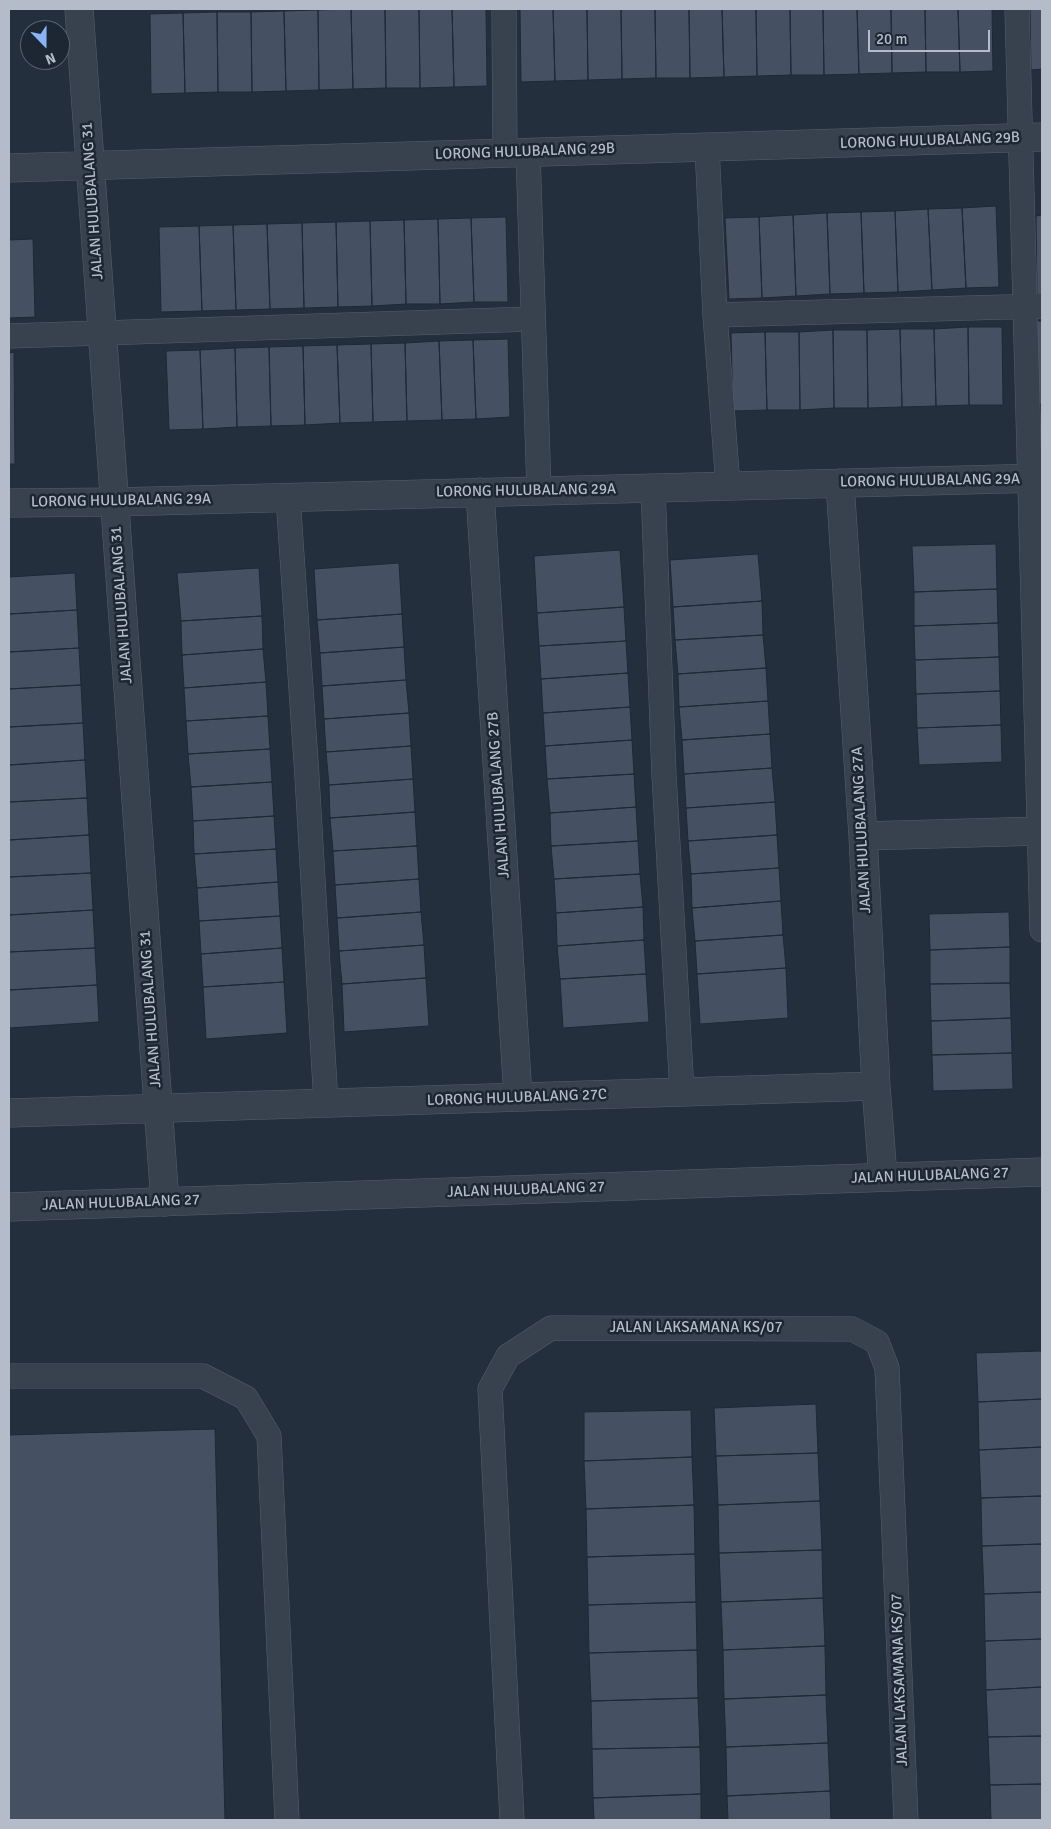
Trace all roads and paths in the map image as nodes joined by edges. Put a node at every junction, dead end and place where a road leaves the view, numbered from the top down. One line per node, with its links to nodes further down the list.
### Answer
1 (79, 9): 7 (street, JALAN HULUBALANG 31)
2 (504, 9): 6 (lane)
3 (1017, 9): 4 (lane)
4 (1032, 138): 5 (street, LORONG HULUBALANG 29B); 9 (lane)
5 (707, 147): 6 (street, LORONG HULUBALANG 29B); 10 (lane)
6 (517, 153): 7 (street, LORONG HULUBALANG 29B); 11 (lane)
7 (90, 165): 8 (street, LORONG HULUBALANG 29B); 12 (street, JALAN HULUBALANG 31)
8 (9, 168)
9 (1034, 306): 10 (lane); 14 (lane)
10 (715, 315): 16 (lane)
11 (533, 319): 12 (lane); 18 (lane)
12 (103, 334): 13 (lane); 21 (street, JALAN HULUBALANG 31)
13 (9, 336)
14 (1036, 478): 15 (street, LORONG HULUBALANG 29A); 23 (lane)
15 (840, 483): 16 (street, LORONG HULUBALANG 29A); 25 (street, JALAN HULUBALANG 27A)
16 (728, 486): 17 (street, LORONG HULUBALANG 29A)
17 (653, 488): 18 (street, LORONG HULUBALANG 29A); 28 (lane)
18 (539, 491): 19 (street, LORONG HULUBALANG 29A)
19 (480, 492): 20 (street, LORONG HULUBALANG 29A); 29 (street, JALAN HULUBALANG 27B)
20 (288, 498): 21 (street, LORONG HULUBALANG 29A); 30 (lane)
21 (115, 502): 22 (street, LORONG HULUBALANG 29A); 31 (street, JALAN HULUBALANG 31)
22 (9, 503)
23 (1038, 654): 24 (lane)
24 (1041, 831): 25 (street); 26 (lane)
25 (863, 836): 27 (street, JALAN HULUBALANG 27A)
26 (1042, 930)
27 (876, 1086): 28 (street, LORONG HULUBALANG 27C); 34 (street, JALAN HULUBALANG 27A)
28 (682, 1092): 29 (street, LORONG HULUBALANG 27C)
29 (518, 1097): 30 (street, LORONG HULUBALANG 27C)
30 (326, 1104): 31 (street, LORONG HULUBALANG 27C)
31 (159, 1110): 32 (street, LORONG HULUBALANG 27C); 35 (street, JALAN HULUBALANG 31)
32 (9, 1113)
33 (1042, 1172): 34 (street, JALAN HULUBALANG 27)
34 (883, 1177): 35 (street, JALAN HULUBALANG 27)
35 (165, 1202): 36 (street, JALAN HULUBALANG 27)
36 (9, 1207)
37 (9, 1376): 38 (lane)
38 (287, 1820)
39 (512, 1820): 40 (lane, JALAN LAKSAMANA KS/07)
40 (906, 1820)

